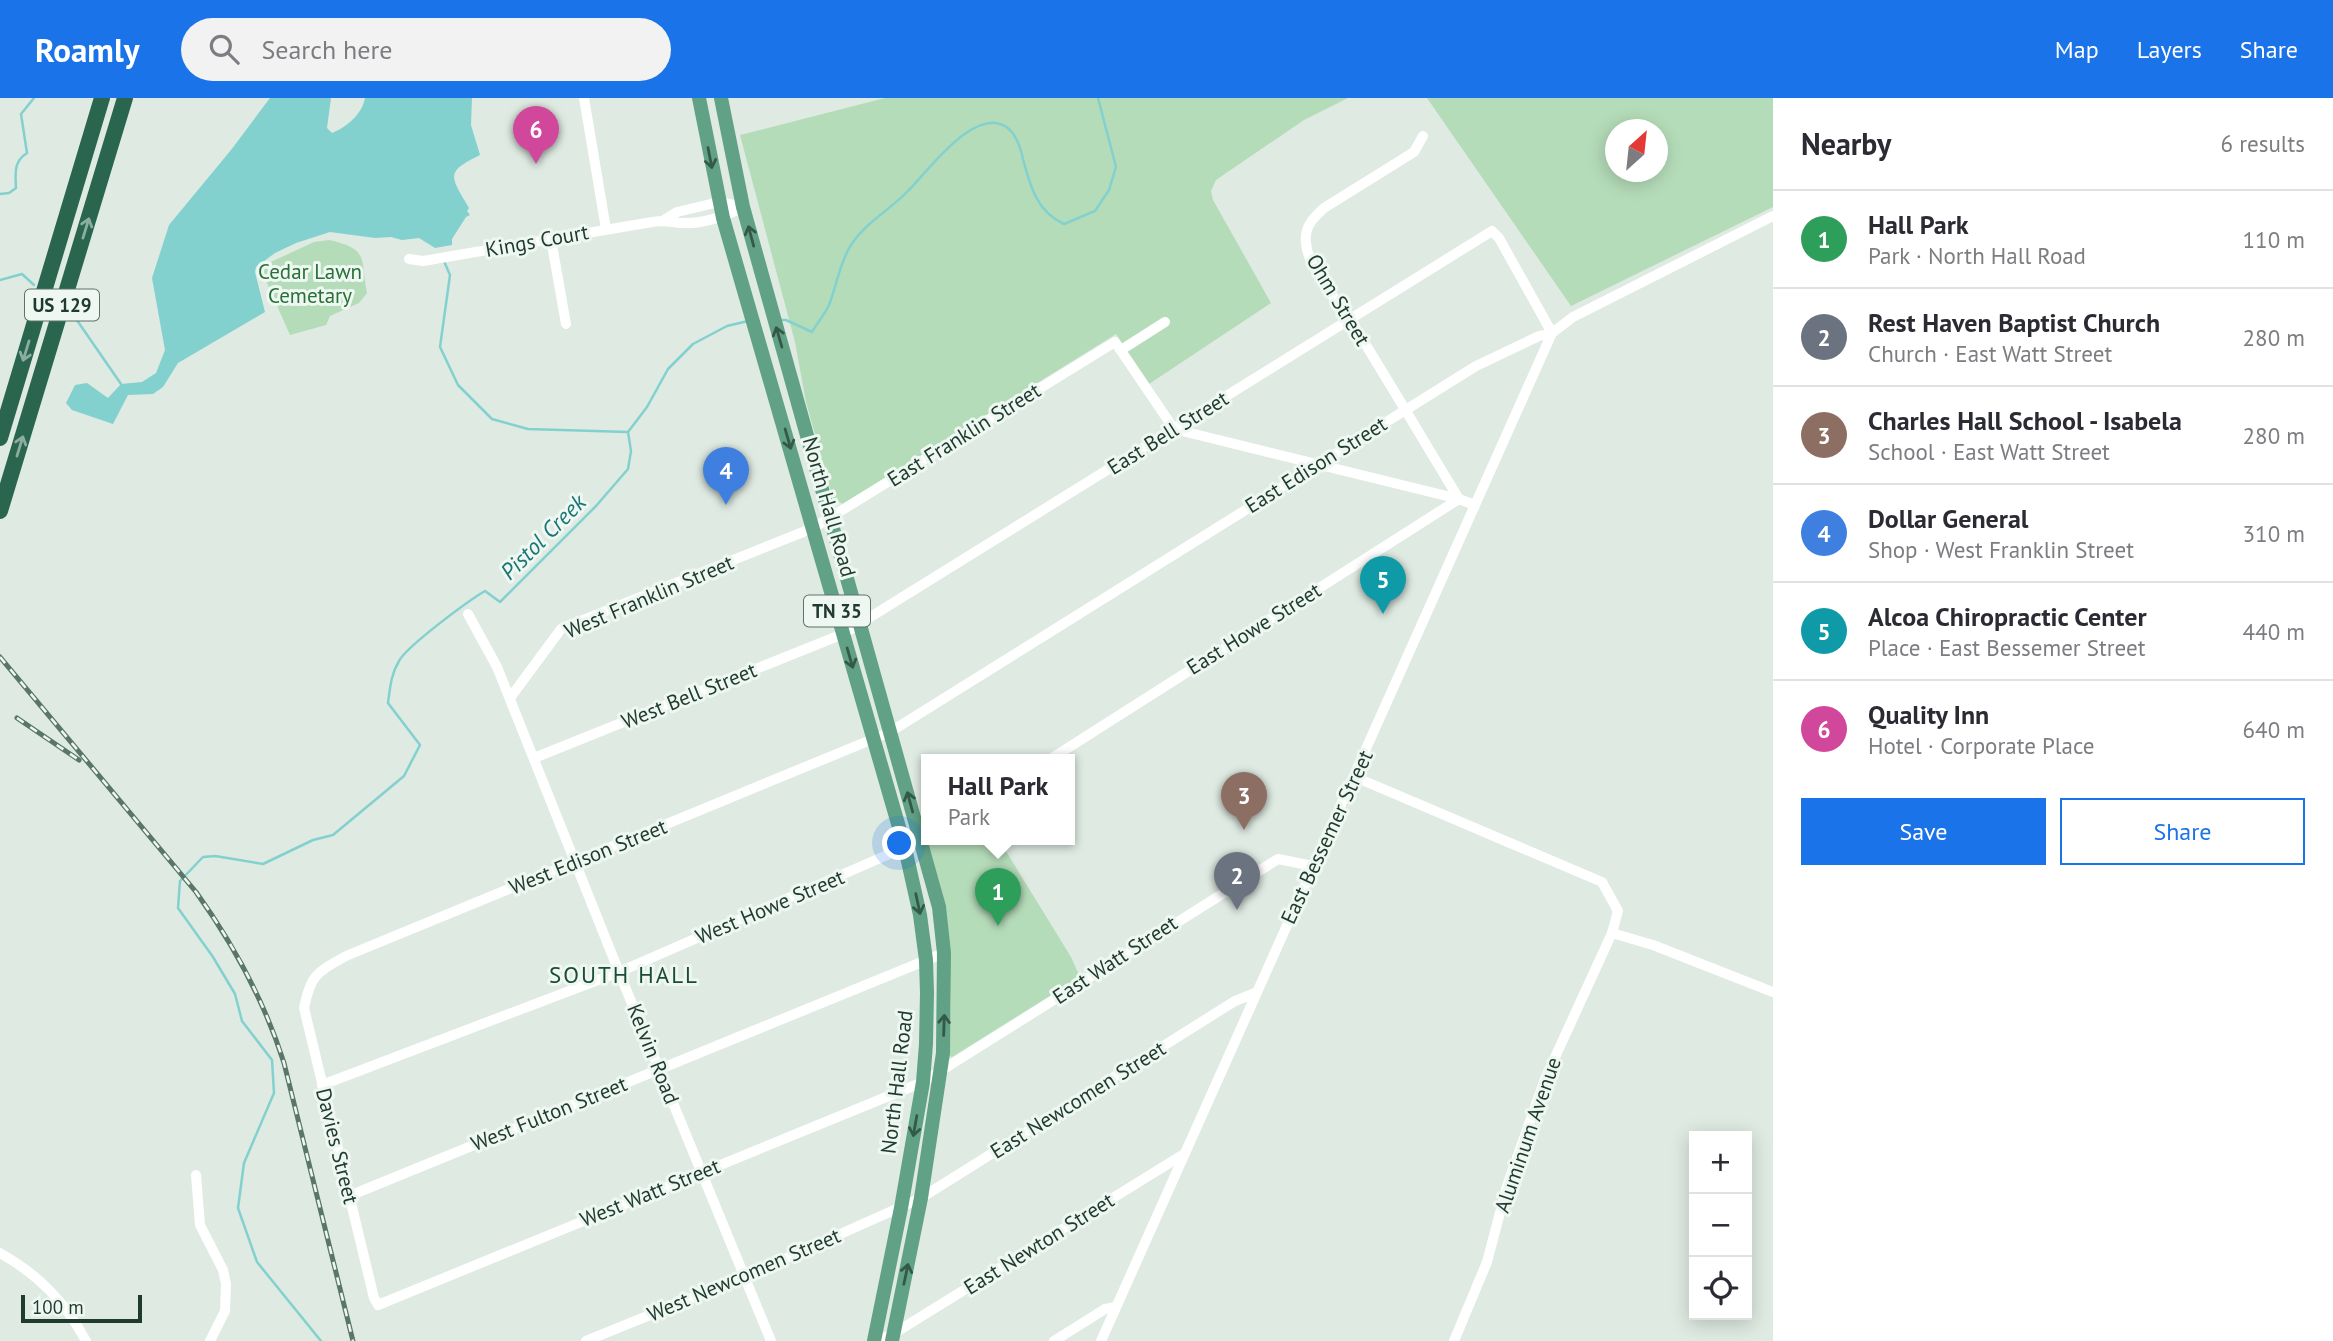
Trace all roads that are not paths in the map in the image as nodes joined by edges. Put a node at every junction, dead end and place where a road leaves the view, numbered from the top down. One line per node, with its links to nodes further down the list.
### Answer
1 (102, 98): 22 (highway, US 129, one-way to 22)
2 (125, 98): 26 (highway, US 129, one-way to 2)
3 (584, 98): 12 (street)
4 (699, 98): 7 (main road, North Hall Road / TN 35, one-way to 7)
5 (721, 98): 8 (main road, North Hall Road / TN 35)
6 (1423, 136): 15 (street, Ohm Street)
7 (719, 202): 8 (street, Kings Court); 10 (main road, North Hall Road / TN 35); 11 (street, Kings Court)
8 (743, 207): 10 (street, Kings Court); 27 (main road, North Hall Road / TN 35, one-way to 8)
9 (1773, 216): 18 (street, East Edison Street)
10 (723, 218): 11 (street, Kings Court); 28 (main road, North Hall Road / TN 35, one-way to 28)
11 (664, 220): 12 (street, Kings Court)
12 (607, 229): 13 (street, Kings Court)
13 (551, 239): 14 (street, Kings Court); 17 (street)
14 (409, 258)
15 (1349, 318): 18 (street, East Bell Street); 20 (street, Ohm Street); 21 (street, East Bell Street)
16 (1165, 322): 19 (street, East Franklin Street)
17 (566, 324)
18 (1552, 333): 20 (street, East Edison Street); 25 (street, East Bessemer Street)
19 (1118, 346): 21 (street); 27 (street, East Franklin Street)
20 (1405, 409): 23 (street, East Edison Street); 24 (street, Ohm Street)
21 (1174, 429): 23 (street); 30 (street, East Bell Street)
22 (0, 438)
23 (1316, 464): 24 (street); 33 (street, East Edison Street)
24 (1460, 499): 25 (street); 35 (street, East Howe Street)
25 (1475, 505): 37 (street, East Bessemer Street)
26 (0, 511)
27 (830, 518): 28 (street, East Franklin Street); 30 (main road, North Hall Road / TN 35)
28 (813, 528): 31 (main road, North Hall Road / TN 35); 32 (street, West Franklin Street)
29 (468, 614): 32 (street, Kelvin Road)
30 (859, 624): 31 (street, East Bell Street); 33 (main road, North Hall Road / TN 35)
31 (843, 634): 34 (main road, North Hall Road / TN 35, one-way to 34); 36 (street, West Bell Street)
32 (510, 698): 36 (street, Kelvin Road)
33 (890, 732): 34 (street, East Edison Street); 38 (main road, North Hall Road / TN 35, one-way to 33)
34 (873, 740): 41 (main road, North Hall Road / TN 35); 42 (street, West Edison Street)
35 (1058, 754)
36 (534, 758): 42 (street, Kelvin Road)
37 (1355, 777): 43 (street, East Bessemer Street); 44 (street)
38 (921, 833)
39 (921, 840): 41 (street)
40 (924, 845): 45 (main road, North Hall Road / TN 35)
41 (905, 848): 46 (main road, North Hall Road / TN 35, one-way to 46); 47 (street, West Howe Street)
42 (575, 863): 47 (street, Kelvin Road); 48 (street, West Edison Street)
43 (1313, 866): 50 (street, East Bessemer Street); 52 (street, East Watt Street)
44 (1612, 933): 49 (street); 73 (street, Aluminum Avenue)
45 (944, 953): 46 (street, West Fulton Street); 52 (main road, North Hall Road / TN 35, one-way to 45)
46 (926, 960): 51 (street, West Fulton Street); 53 (main road, North Hall Road / TN 35)
47 (619, 972): 51 (street, Kelvin Road); 54 (street, West Howe Street)
48 (309, 985): 54 (street, Davies Street)
49 (1773, 992)
50 (1255, 993): 55 (street, East Bessemer Street); 59 (street, East Newcomen Street)
51 (659, 1069): 56 (street, Kelvin Road); 58 (street, West Fulton Street)
52 (941, 1070): 53 (street, East Watt Street); 59 (main road, North Hall Road / TN 35)
53 (923, 1082): 56 (street, West Watt Street); 60 (main road, North Hall Road / TN 35, one-way to 60)
54 (322, 1085): 58 (street, Davies Street)
55 (1184, 1154): 64 (street, East Bessemer Street); 65 (street, East Newton Street)
56 (701, 1171): 62 (street, Kelvin Road); 63 (street, West Watt Street)
57 (196, 1175): 67 (street)
58 (349, 1196): 63 (street, Davies Street)
59 (921, 1198): 60 (street, East Newcomen Street); 65 (main road, North Hall Road / TN 35, one-way to 59)
60 (901, 1208): 62 (street, West Newcomen Street); 70 (main road, North Hall Road / TN 35)
61 (0, 1253): 66 (street)
62 (746, 1276): 68 (street, West Newcomen Street); 69 (street, Kelvin Road)
63 (378, 1305)
64 (1115, 1307): 71 (street); 72 (street, East Bessemer Street)
65 (892, 1337): 70 (street, East Newton Street)
66 (86, 1341)
67 (210, 1341)
68 (586, 1341)
69 (771, 1341)
70 (875, 1341)
71 (1054, 1341)
72 (1101, 1341)
73 (1454, 1341)

